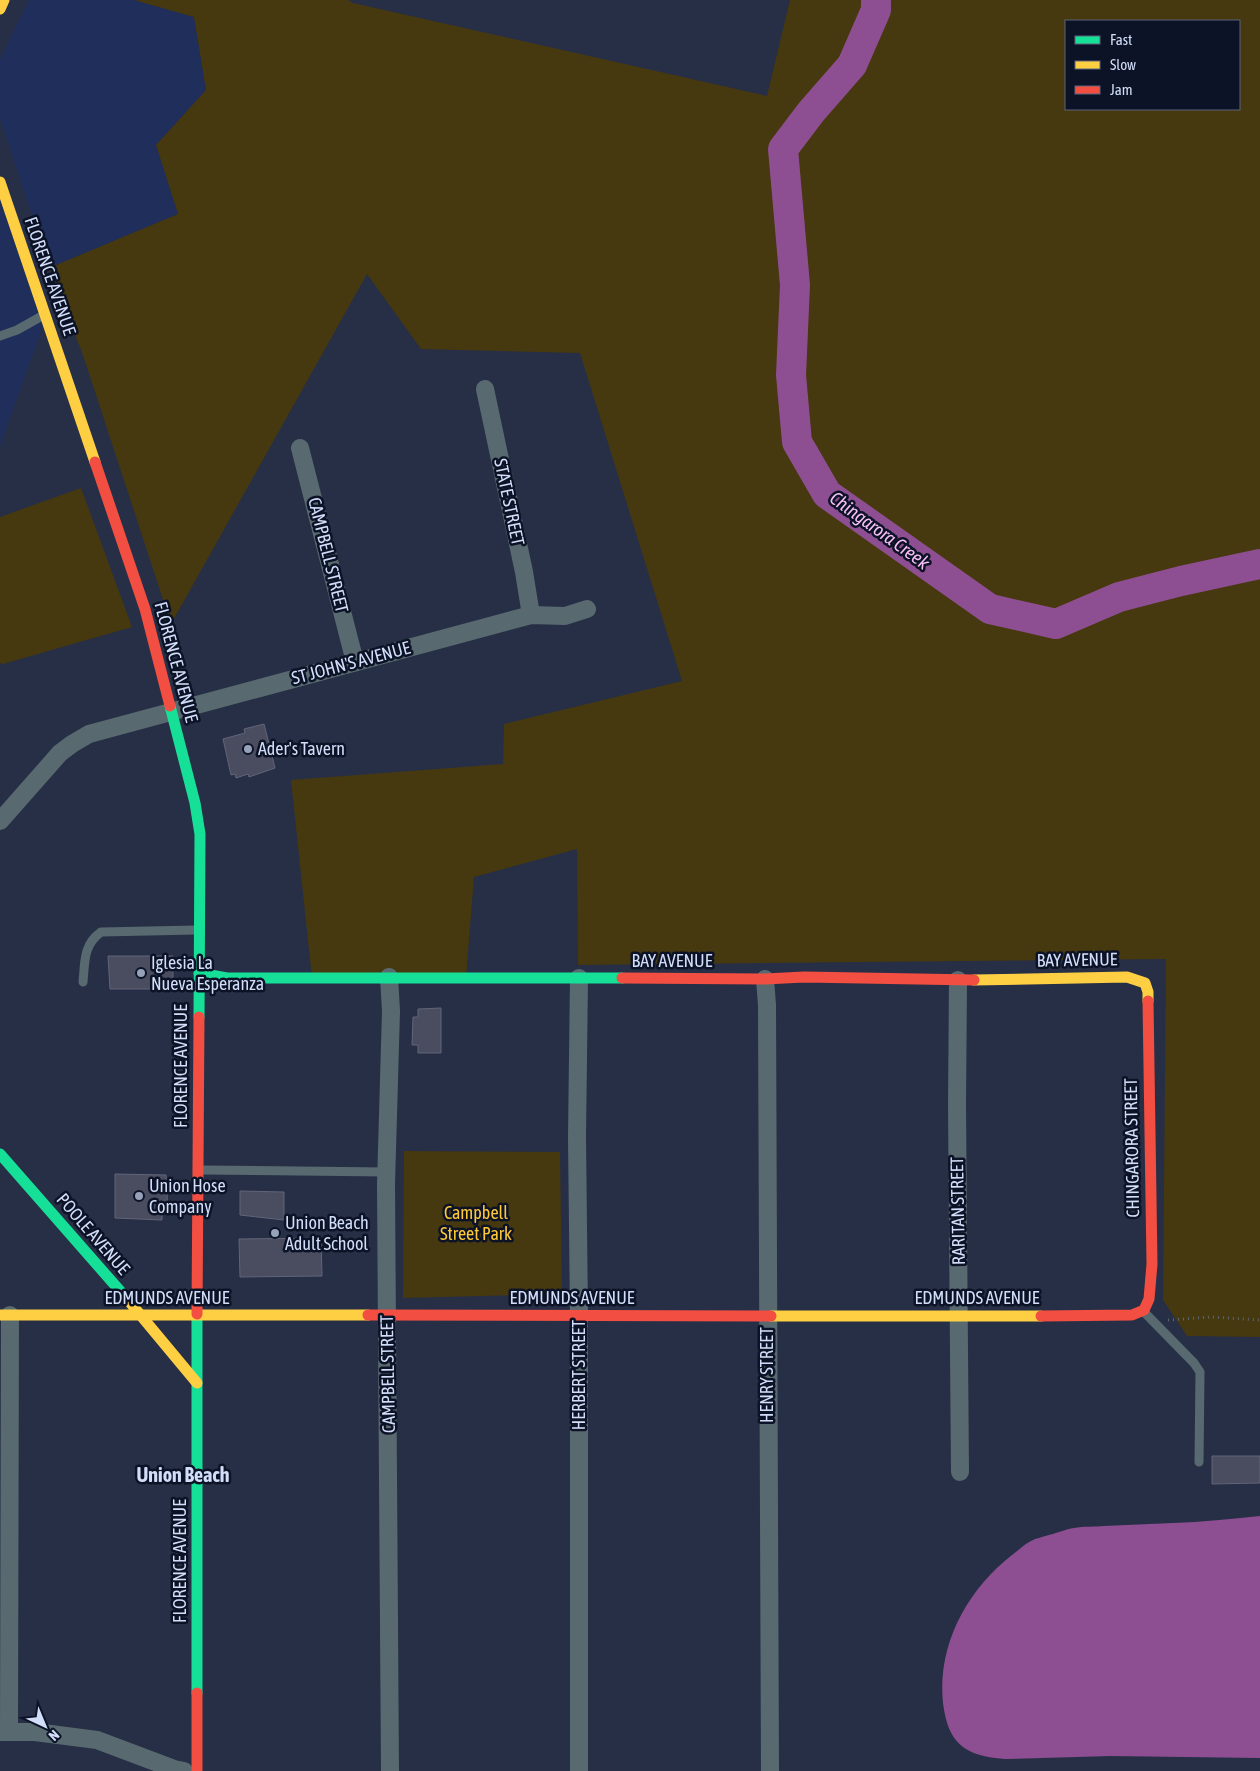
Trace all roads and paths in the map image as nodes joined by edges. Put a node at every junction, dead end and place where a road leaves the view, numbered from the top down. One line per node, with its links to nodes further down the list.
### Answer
1 (4, 0): 2 (street)
2 (0, 9)
3 (0, 182): 4 (street, FLORENCE AVENUE)
4 (3, 200): 5 (street, FLORENCE AVENUE)
5 (45, 314): 6 (lane); 12 (street, FLORENCE AVENUE)
6 (1, 338)
7 (485, 389): 10 (street, STATE STREET)
8 (300, 448): 11 (street, CAMPBELL STREET)
9 (587, 609): 10 (street, ST JOHN'S AVENUE)
10 (530, 615): 11 (street, ST JOHN'S AVENUE)
11 (355, 662): 12 (street, ST JOHN'S AVENUE)
12 (172, 711): 13 (street, ST JOHN'S AVENUE); 14 (street, FLORENCE AVENUE)
13 (0, 821)
14 (199, 930): 15 (street, FLORENCE AVENUE); 20 (lane)
15 (199, 973): 16 (street, BAY AVENUE); 23 (street, FLORENCE AVENUE)
16 (389, 977): 17 (street, BAY AVENUE); 24 (street, CAMPBELL STREET)
17 (579, 978): 18 (street, BAY AVENUE); 31 (street, HERBERT STREET)
18 (765, 979): 19 (street, BAY AVENUE); 30 (street, HENRY STREET)
19 (958, 980): 21 (street, BAY AVENUE); 32 (street, RARITAN STREET)
20 (83, 982)
21 (1145, 983): 25 (street, CHINGARORA STREET)
22 (0, 1154): 28 (street, POOLE AVENUE)
23 (198, 1170): 24 (lane); 26 (street, FLORENCE AVENUE)
24 (387, 1172): 29 (street, CAMPBELL STREET)
25 (1143, 1310): 32 (street, EDMUNDS AVENUE); 34 (lane)
26 (198, 1314): 28 (street, EDMUNDS AVENUE); 29 (street, EDMUNDS AVENUE); 35 (street, FLORENCE AVENUE)
27 (5, 1315): 28 (street, EDMUNDS AVENUE); 38 (street)
28 (141, 1315): 35 (street, POOLE AVENUE)
29 (387, 1315): 31 (street, EDMUNDS AVENUE); 41 (street, CAMPBELL STREET)
30 (767, 1315): 31 (street, EDMUNDS AVENUE); 32 (street, EDMUNDS AVENUE); 43 (street, HENRY STREET)
31 (580, 1316): 42 (street, HERBERT STREET)
32 (959, 1316): 37 (street, RARITAN STREET)
33 (1260, 1320): 34 (path)
34 (1153, 1321): 36 (lane)
35 (197, 1382): 40 (street, FLORENCE AVENUE)
36 (1199, 1462)
37 (960, 1472)
38 (5, 1732): 39 (street)
39 (184, 1771)
40 (197, 1771)
41 (390, 1771)
42 (579, 1771)
43 (770, 1771)

